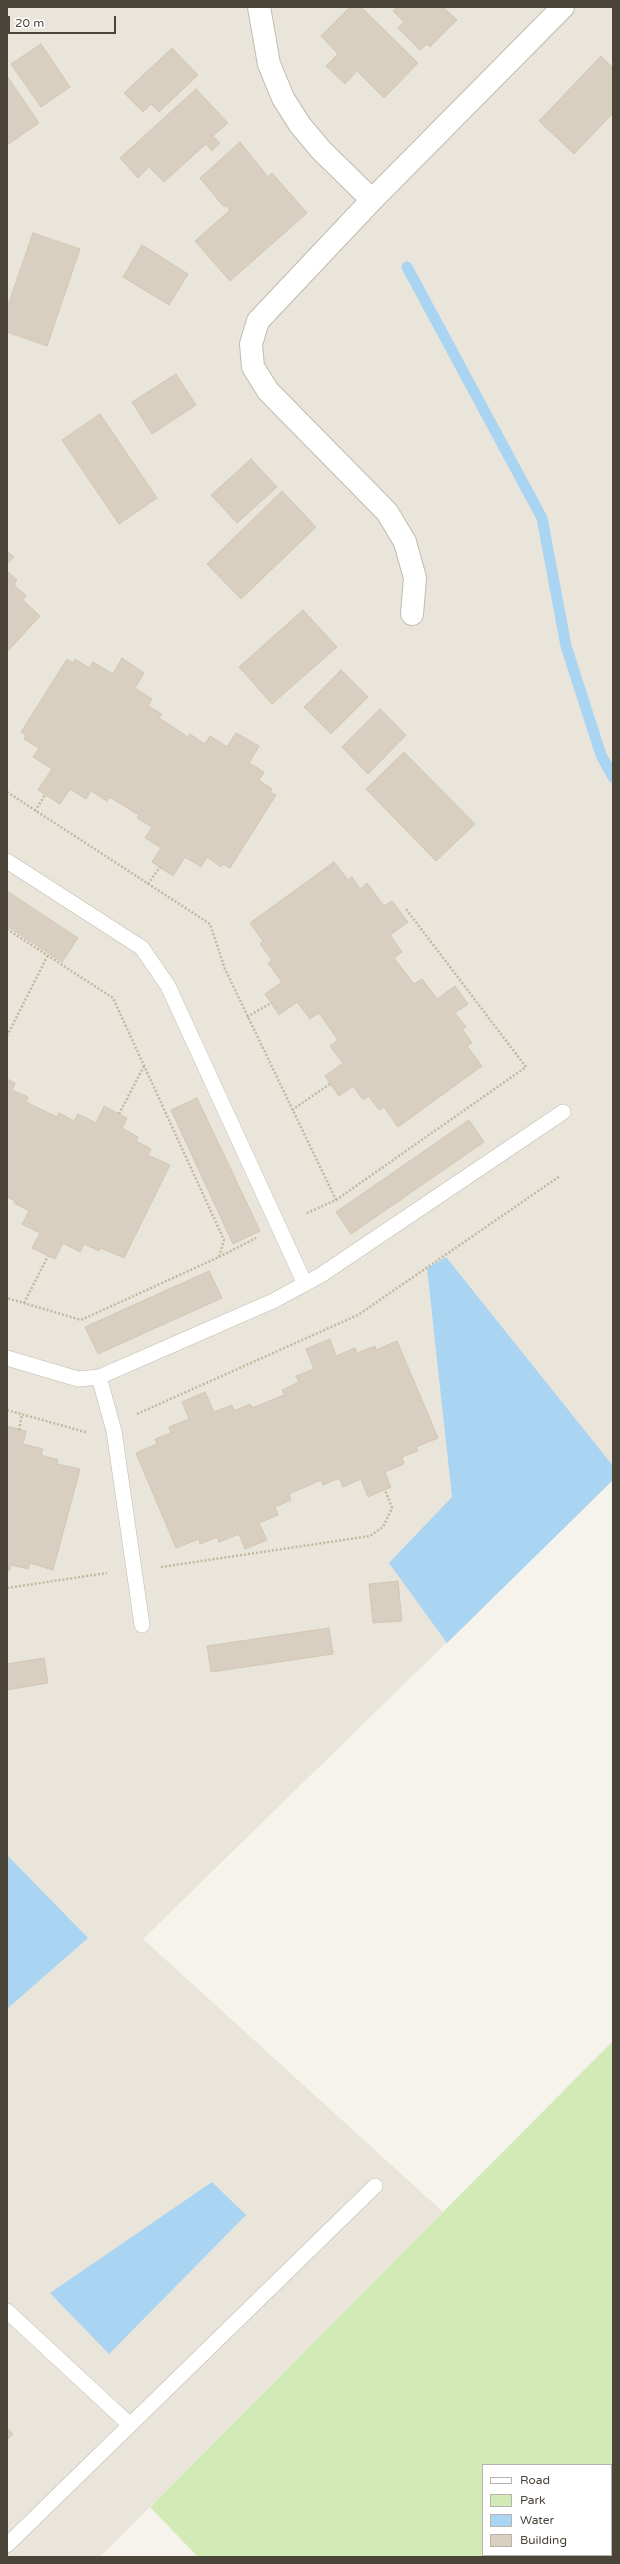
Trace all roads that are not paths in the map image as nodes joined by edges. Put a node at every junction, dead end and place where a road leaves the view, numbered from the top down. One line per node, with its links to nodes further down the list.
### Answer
1 (259, 7): 3 (street)
2 (562, 7): 3 (street)
3 (372, 200): 4 (street)
4 (412, 614)
5 (7, 862): 7 (lane)
6 (563, 1112): 7 (lane)
7 (305, 1284): 9 (lane)
8 (7, 1358): 9 (lane)
9 (99, 1377): 10 (lane)
10 (142, 1625)
11 (375, 2186): 13 (lane)
12 (7, 2311): 13 (lane)
13 (130, 2425): 14 (lane)
14 (7, 2545)

